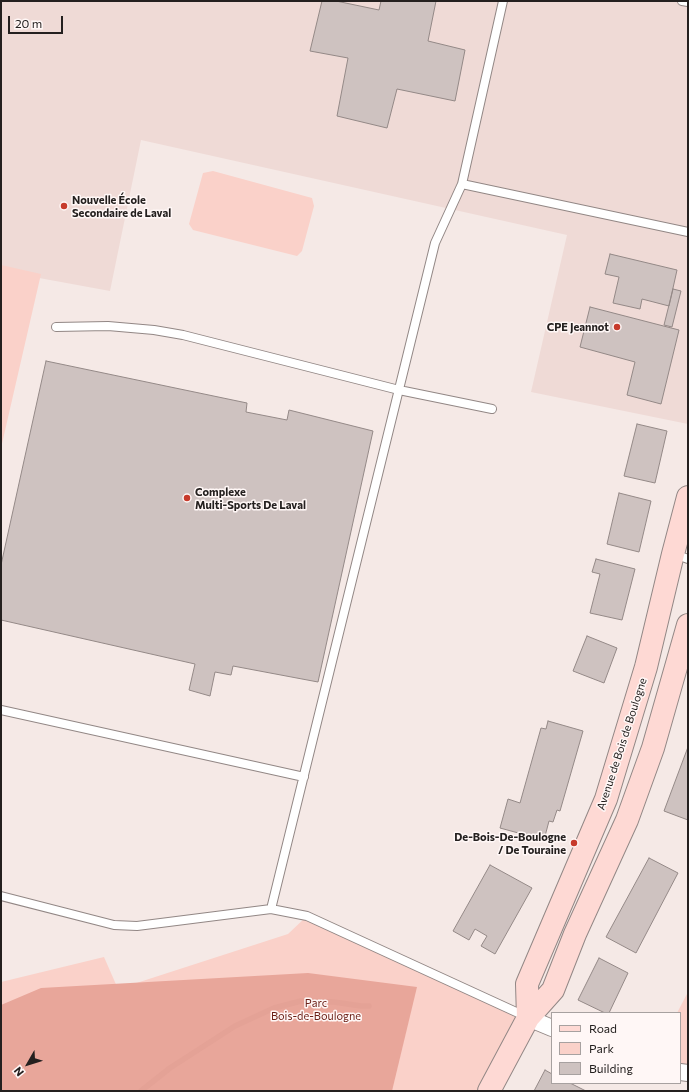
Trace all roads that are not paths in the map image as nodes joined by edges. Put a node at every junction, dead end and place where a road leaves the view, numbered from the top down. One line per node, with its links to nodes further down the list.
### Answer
1 (503, 1): 4 (lane)
2 (682, 1): 3 (lane)
3 (688, 2)
4 (462, 184): 5 (lane); 7 (lane)
5 (688, 232)
6 (56, 327): 7 (lane)
7 (399, 390): 8 (lane); 13 (lane)
8 (492, 409)
9 (688, 497): 10 (street, Avenue de Bois de Boulogne)
10 (680, 557): 16 (street, Avenue de Bois de Boulogne)
11 (688, 625): 16 (street, Avenue de Bois de Boulogne)
12 (1, 710): 13 (lane)
13 (304, 777): 15 (lane)
14 (1, 896): 15 (lane)
15 (271, 909): 16 (lane)
16 (528, 1018): 17 (street); 18 (street, Avenue de Bois de Boulogne)
17 (551, 1028)
18 (489, 1091)

